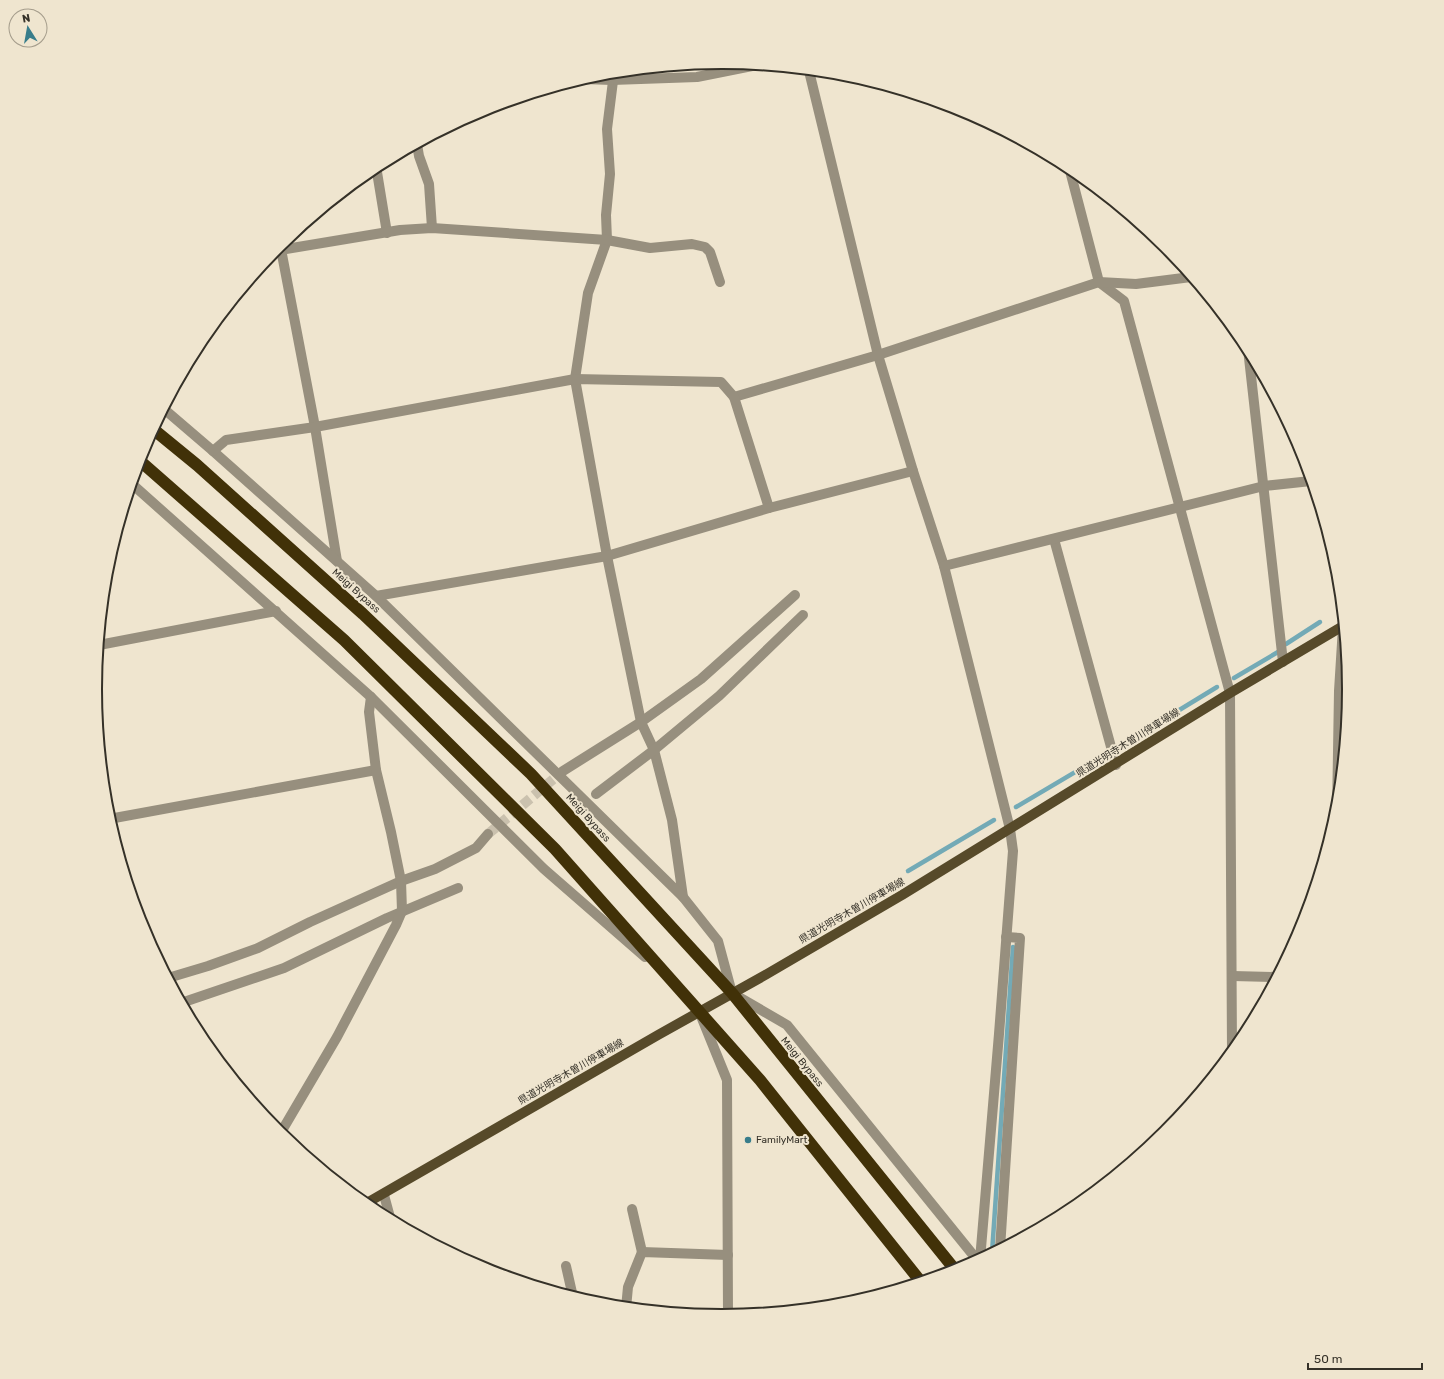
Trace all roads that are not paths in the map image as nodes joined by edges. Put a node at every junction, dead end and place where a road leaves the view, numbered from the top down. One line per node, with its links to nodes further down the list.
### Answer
1 (738, 69): 3 (street)
2 (810, 75): 16 (street)
3 (629, 76)
4 (613, 79): 10 (street)
5 (418, 149): 8 (street)
6 (377, 174): 9 (street)
7 (1071, 176): 15 (street)
8 (432, 228): 9 (street); 10 (street)
9 (387, 233): 11 (street)
10 (607, 240): 14 (street); 18 (street)
11 (288, 247)
12 (279, 255): 21 (street)
13 (1187, 278): 15 (street)
14 (720, 282)
15 (1099, 282): 16 (street); 29 (street)
16 (878, 356): 19 (street); 25 (street)
17 (1250, 364): 27 (street)
18 (575, 379): 19 (street); 21 (street); 32 (street)
19 (734, 397): 30 (street)
20 (167, 411): 23 (street)
21 (315, 427): 23 (street); 33 (street)
22 (157, 433): 64 (highway, Meigi Bypass)
23 (214, 451): 33 (street)
24 (144, 464): 63 (highway)
25 (913, 471): 30 (street); 34 (street)
26 (1307, 481): 27 (street)
27 (1264, 486): 29 (street); 42 (street)
28 (135, 487): 37 (street)
29 (1180, 507): 31 (street); 43 (street)
30 (769, 508): 32 (street)
31 (1054, 539): 34 (street); 48 (street)
32 (607, 556): 36 (street); 45 (street)
33 (338, 561): 36 (street)
34 (944, 566): 53 (street)
35 (795, 595): 45 (street)
36 (376, 596): 57 (street)
37 (276, 611): 40 (street); 44 (street)
38 (803, 615): 46 (street)
39 (1339, 629): 42 (main road, 県道光明寺木曽川停車場線)
40 (103, 644)
41 (1341, 656): 47 (street)
42 (1284, 662): 43 (main road, 県道光明寺木曽川停車場線)
43 (1230, 693): 48 (main road, 県道光明寺木曽川停車場線); 60 (street)
44 (371, 697): 49 (street); 63 (street)
45 (641, 722): 46 (street); 50 (street)
46 (654, 750): 51 (street); 57 (street)
47 (1338, 762)
48 (1116, 765): 53 (main road, 県道光明寺木曽川停車場線)
49 (376, 770): 52 (street); 55 (street)
50 (563, 771)
51 (596, 794)
52 (115, 819)
53 (1010, 829): 59 (street); 64 (main road, 県道光明寺木曽川停車場線)
54 (488, 834): 55 (street)
55 (400, 881): 58 (street); 61 (street)
56 (458, 888): 58 (street)
57 (683, 897): 64 (street)
58 (402, 911): 65 (street); 68 (street)
59 (1006, 937): 73 (street); 75 (street)
60 (1233, 976): 62 (street); 67 (street)
61 (172, 977)
62 (1272, 977)
63 (671, 979): 66 (highway)
64 (732, 993): 66 (main road, 県道光明寺木曽川停車場線); 76 (street); 79 (highway, Meigi Bypass)
65 (185, 1001)
66 (699, 1012): 69 (main road, 県道光明寺木曽川停車場線); 77 (street); 80 (highway)
67 (1232, 1042)
68 (283, 1128)
69 (384, 1194): 70 (main road, 県道光明寺木曽川停車場線); 72 (street)
70 (371, 1201)
71 (632, 1208): 74 (street)
72 (389, 1213)
73 (1003, 1242)
74 (642, 1252): 77 (street); 82 (street)
75 (981, 1253)
76 (979, 1254)
77 (728, 1255): 83 (street)
78 (566, 1266): 81 (street)
79 (952, 1266)
80 (918, 1278)
81 (573, 1292)
82 (627, 1302)
83 (728, 1310)

